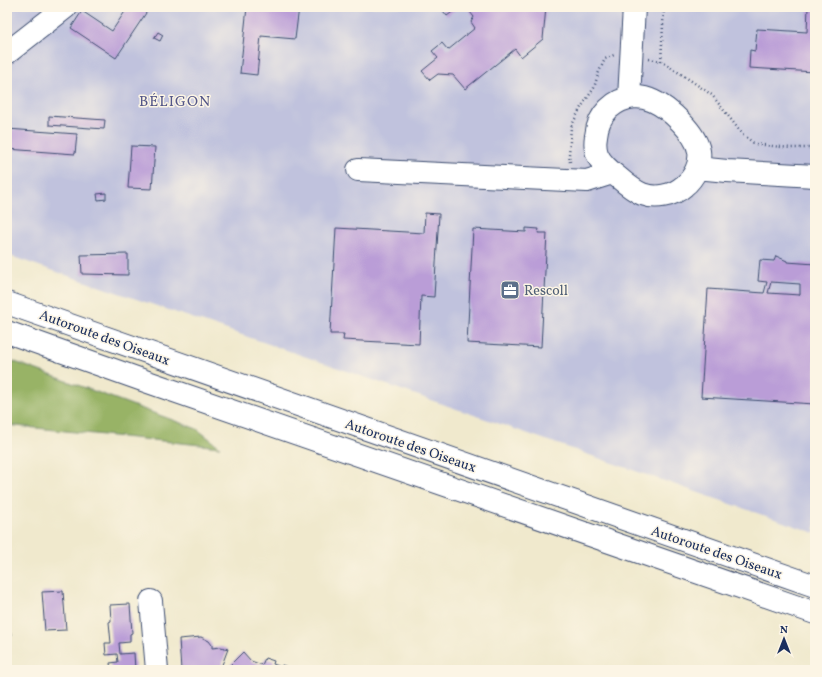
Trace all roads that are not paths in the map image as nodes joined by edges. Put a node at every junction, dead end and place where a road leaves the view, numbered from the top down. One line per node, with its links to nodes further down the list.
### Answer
1 (66, 7): 3 (main road)
2 (634, 7): 4 (main road)
3 (7, 53)
4 (628, 98): 5 (main road); 7 (main road)
5 (697, 168): 7 (main road); 8 (main road)
6 (358, 170): 7 (main road)
7 (612, 173)
8 (815, 176)
9 (7, 302): 11 (main road, Autoroute des Oiseaux)
10 (7, 332): 13 (main road, Autoroute des Oiseaux)
11 (815, 586)
12 (151, 600): 14 (main road)
13 (815, 612)
14 (157, 670)

